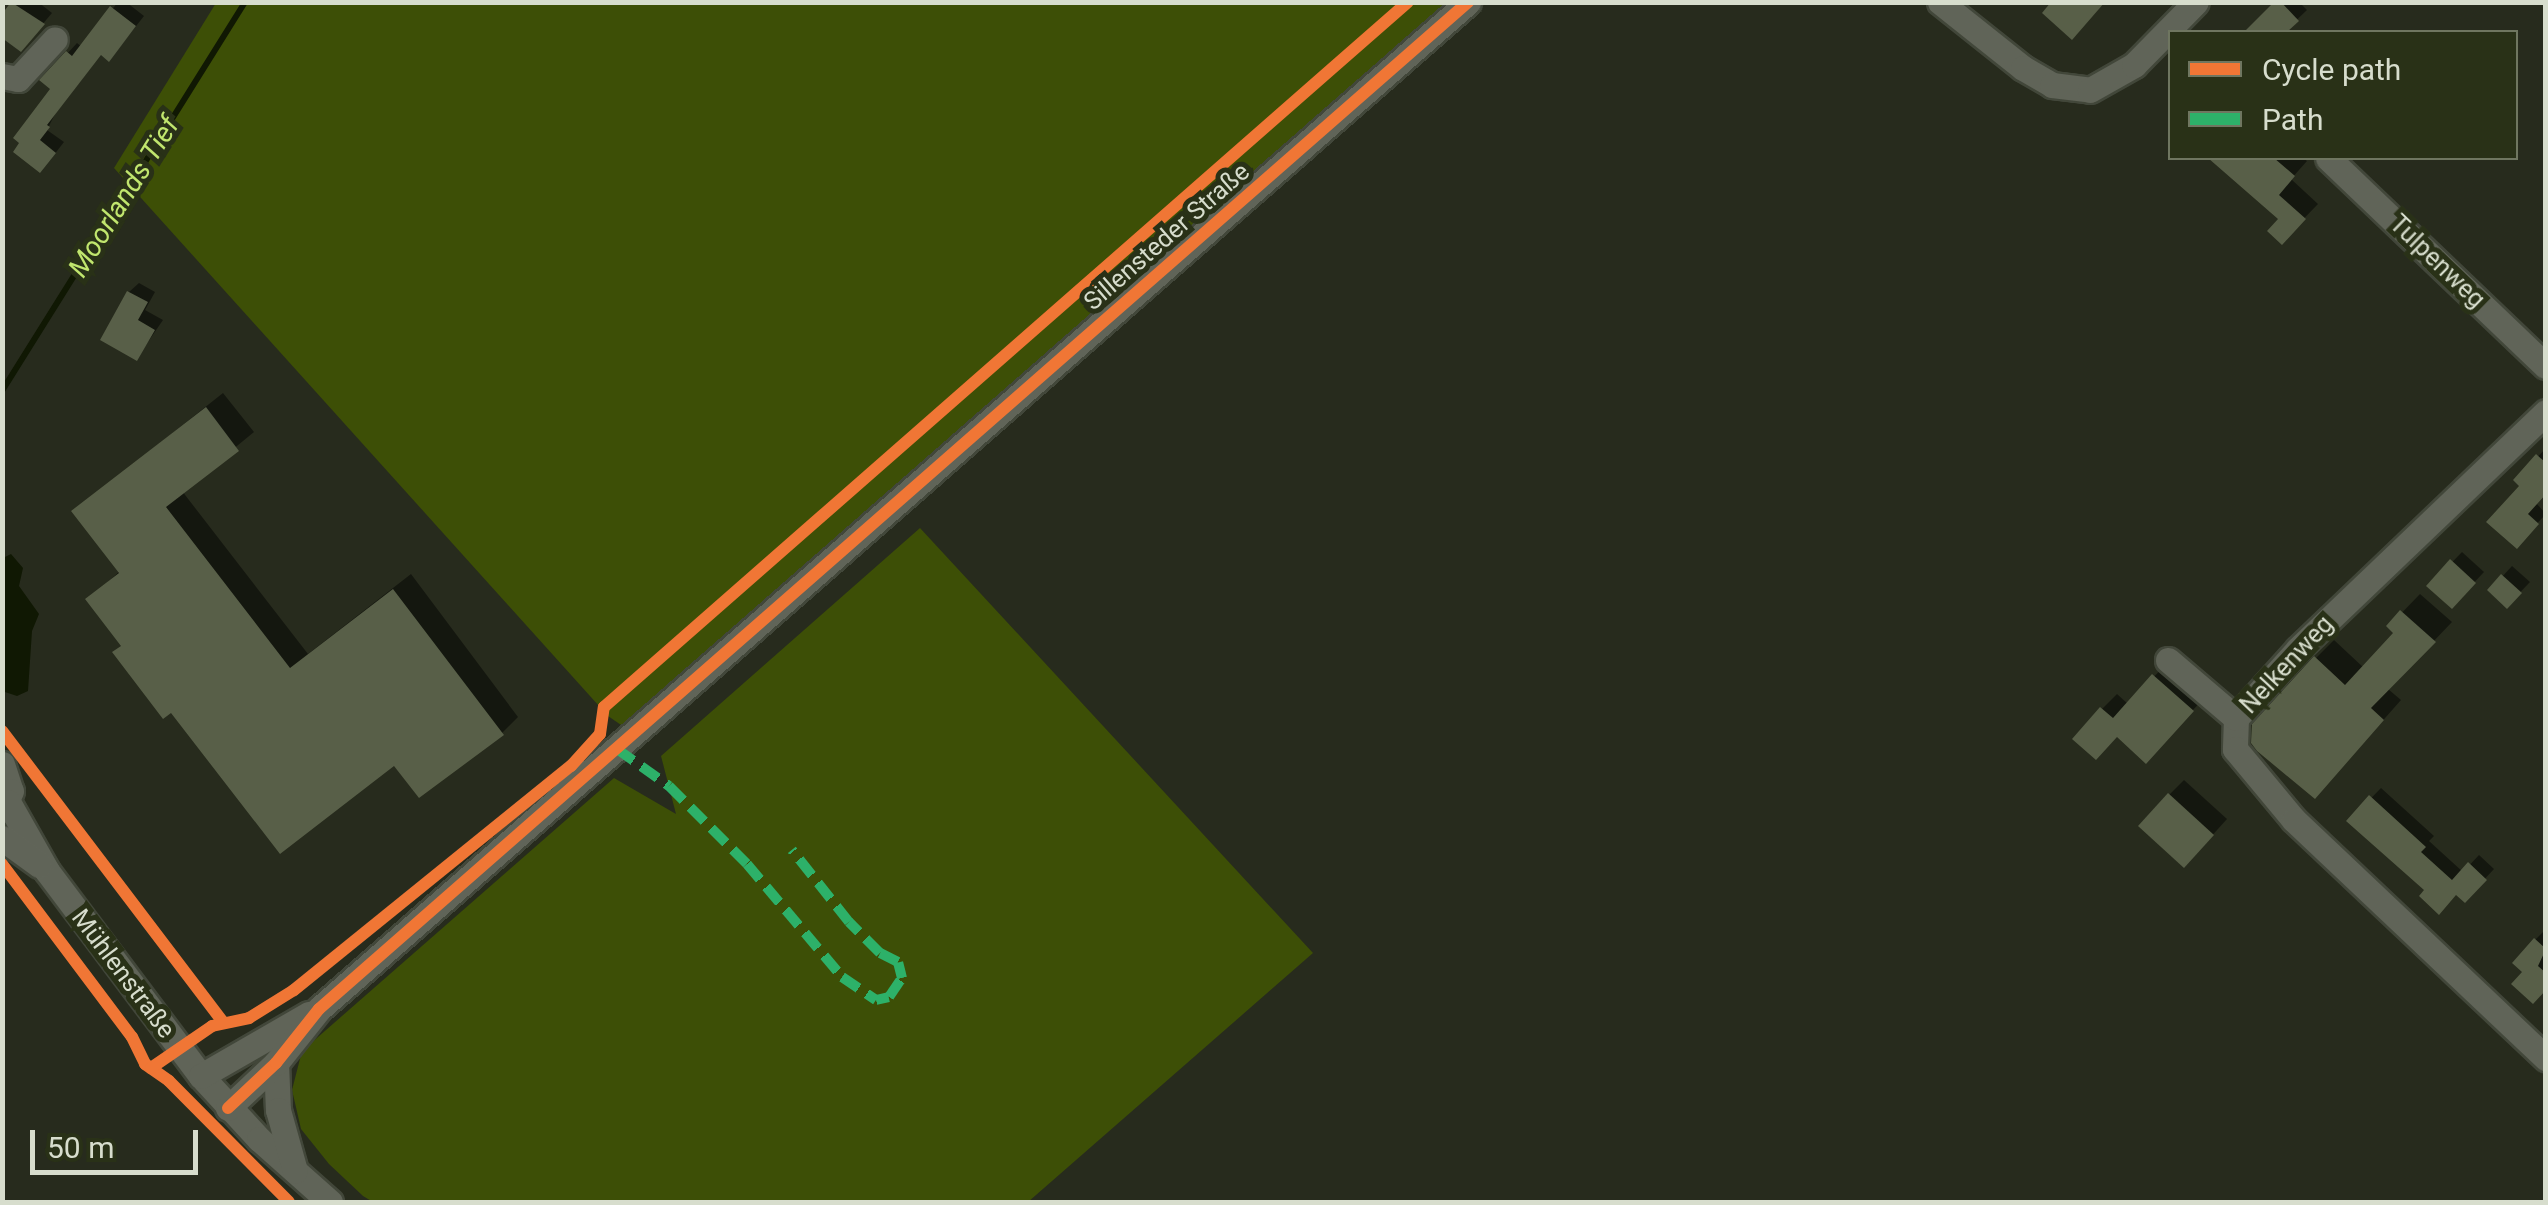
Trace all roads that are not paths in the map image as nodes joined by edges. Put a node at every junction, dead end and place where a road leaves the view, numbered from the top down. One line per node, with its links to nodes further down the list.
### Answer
1 (1468, 2): 15 (street, Sillensteder Straße)
2 (1940, 2): 3 (street)
3 (2168, 37)
4 (55, 39): 5 (street)
5 (2, 76)
6 (2330, 160): 7 (street, Tulpenweg)
7 (2546, 366)
8 (2546, 412): 10 (street, Nelkenweg)
9 (2168, 660): 10 (street)
10 (2236, 718): 16 (street, Nelkenweg)
11 (2, 764): 12 (street)
12 (6, 806): 14 (street, Mühlenstraße)
13 (2, 838): 14 (street, Mühlenstraße)
14 (47, 871): 18 (street, Mühlenstraße)
15 (320, 1009): 17 (street, Sillensteder Straße); 18 (street, Sillensteder Straße)
16 (2546, 1058)
17 (276, 1063): 19 (street, Sillensteder Straße); 20 (street)
18 (201, 1076): 19 (street, Mühlenstraße)
19 (228, 1108): 20 (street, Mühlenstraße)
20 (294, 1171): 21 (street, Mühlenstraße)
21 (330, 1202)

